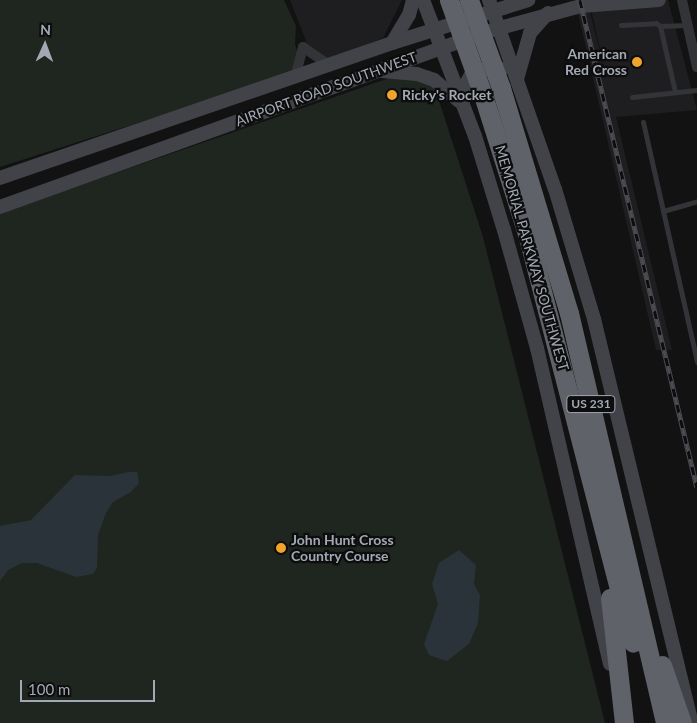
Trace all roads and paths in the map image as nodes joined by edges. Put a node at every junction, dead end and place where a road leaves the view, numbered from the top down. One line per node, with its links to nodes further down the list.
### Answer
1 (413, 0): 15 (main road)
2 (423, 0): 14 (main road)
3 (449, 0): 33 (highway, MEMORIAL PARKWAY SOUTHWEST / US 231, bridge)
4 (469, 0): 22 (highway, MEMORIAL PARKWAY SOUTHWEST / US 231, bridge)
5 (528, 0): 8 (main road, AIRPORT ROAD SOUTHWEST)
6 (659, 0): 9 (main road, AIRPORT ROAD SOUTHWEST)
7 (682, 0): 10 (street)
8 (491, 5): 13 (main road); 14 (main road, AIRPORT ROAD SOUTHWEST)
9 (548, 13): 13 (main road, AIRPORT ROAD SOUTHWEST); 22 (main road)
10 (687, 25): 12 (lane); 17 (street)
11 (621, 26): 12 (lane)
12 (660, 26): 24 (lane)
13 (499, 27): 16 (main road, AIRPORT ROAD SOUTHWEST); 22 (main road)
14 (436, 29): 15 (main road, AIRPORT ROAD SOUTHWEST); 16 (main road)
15 (392, 43): 18 (main road, AIRPORT ROAD SOUTHWEST)
16 (443, 48): 20 (main road, AIRPORT ROAD SOUTHWEST); 26 (main road)
17 (695, 50): 19 (street)
18 (329, 65): 21 (main road, AIRPORT ROAD SOUTHWEST); 21 (street, AIRPORT ROAD SOUTHWEST)
19 (697, 67)
20 (374, 71): 26 (main road); 30 (main road, AIRPORT ROAD SOUTHWEST)
21 (295, 77): 28 (main road, AIRPORT ROAD SOUTHWEST)
22 (509, 84): 26 (main road); 34 (highway, MEMORIAL PARKWAY SOUTHWEST / US 231); 39 (main road)
23 (697, 90): 24 (lane)
24 (676, 92): 25 (lane)
25 (632, 97)
26 (463, 105): 35 (main road)
27 (643, 122): 31 (lane)
28 (0, 178)
29 (697, 201): 31 (lane)
30 (0, 207)
31 (663, 211): 32 (lane)
32 (697, 362)
33 (597, 515): 35 (highway); 36 (highway, MEMORIAL PARKWAY SOUTHWEST / US 231)
34 (623, 545): 37 (highway, MEMORIAL PARKWAY SOUTHWEST / US 231); 38 (highway)
35 (624, 723)
36 (652, 723)
37 (665, 723)
38 (682, 723)
39 (692, 723)

